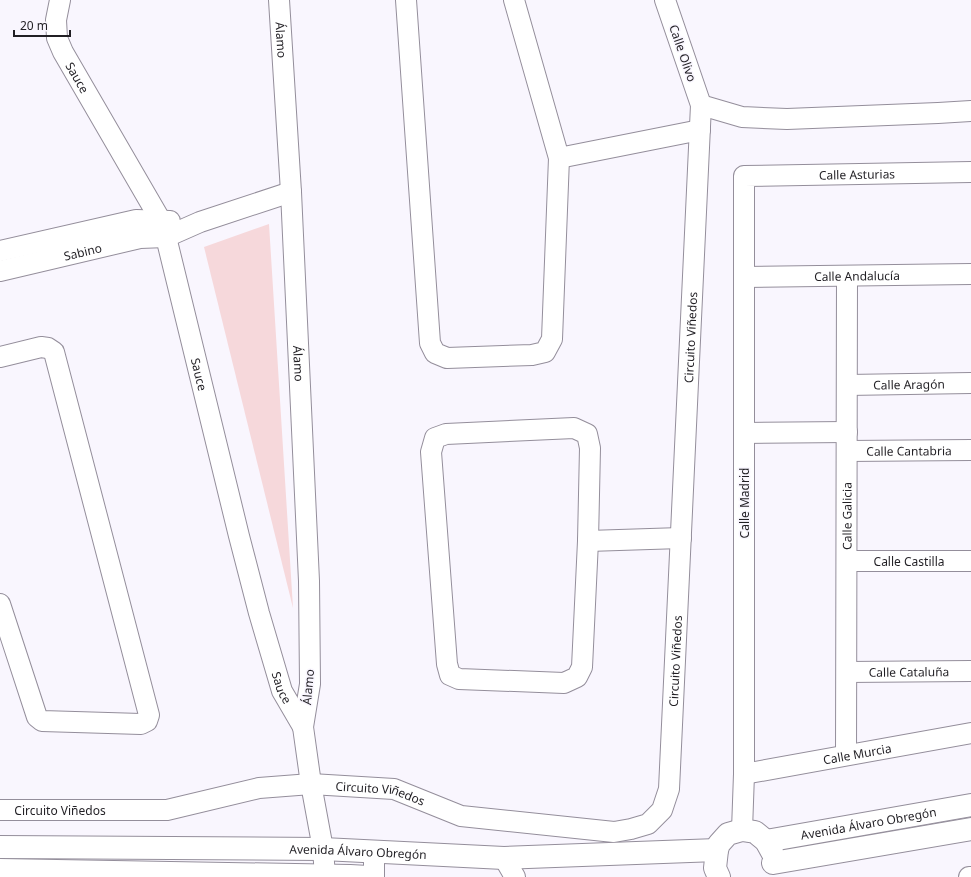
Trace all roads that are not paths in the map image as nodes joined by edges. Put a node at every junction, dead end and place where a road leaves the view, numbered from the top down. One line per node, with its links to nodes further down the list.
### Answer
1 (60, 0): 13 (street, Sauce)
2 (279, 0): 12 (street, Álamo)
3 (406, 0): 9 (street)
4 (514, 0): 9 (street)
5 (665, 0): 6 (street, Calle Olivo)
6 (701, 106): 7 (street); 8 (street, Circuito Viñedos)
7 (971, 111)
8 (700, 130): 9 (street); 25 (street, Circuito Viñedos)
9 (558, 158)
10 (971, 172): 11 (street, Calle Asturias)
11 (744, 176): 18 (street, Calle Madrid)
12 (291, 192): 13 (street); 32 (street, Álamo)
13 (164, 229): 14 (street, Sabino); 15 (street, Sabino); 32 (street, Sauce)
14 (0, 251)
15 (0, 271)
16 (971, 274): 17 (street, Calle Andalucía)
17 (847, 276): 18 (street, Calle Andalucía); 21 (street, Calle Galicia)
18 (744, 277): 22 (street, Calle Madrid)
19 (0, 358): 29 (street)
20 (971, 383): 21 (street, Calle Aragón)
21 (847, 385): 23 (street, Calle Galicia)
22 (744, 433): 23 (street, Calle Cantabria); 35 (street, Calle Madrid)
23 (847, 442): 24 (street, Calle Cantabria); 27 (street, Calle Galicia)
24 (971, 450)
25 (681, 538): 26 (street); 36 (street, Circuito Viñedos)
26 (588, 541): 26 (street)
27 (847, 561): 28 (street, Calle Castilla); 30 (street, Calle Galicia)
28 (971, 561)
29 (0, 604)
30 (847, 672): 31 (street, Calle Cataluña); 34 (street, Calle Galicia)
31 (971, 672)
32 (304, 727): 36 (street)
33 (971, 733): 34 (street, Calle Murcia)
34 (846, 755): 35 (street, Calle Murcia)
35 (744, 774): 40 (street, Calle Madrid)
36 (311, 784): 38 (street, Circuito Viñedos); 43 (street)
37 (971, 805): 41 (street, Avenida Álvaro Obregón)
38 (0, 810)
39 (971, 829): 49 (street, Avenida Álvaro Obregón)
40 (742, 830): 41 (street); 45 (street)
41 (766, 841): 49 (street)
42 (0, 847): 43 (street, Avenida Álvaro Obregón)
43 (322, 849): 44 (street, Avenida Álvaro Obregón); 50 (street)
44 (350, 850): 46 (street, Avenida Álvaro Obregón); 51 (street)
45 (716, 850): 47 (street, Avenida Álvaro Obregón); 54 (street)
46 (374, 851): 47 (street, Avenida Álvaro Obregón); 52 (street)
47 (504, 858): 53 (street)
48 (0, 870): 50 (street, Avenida Álvaro Obregón)
49 (771, 870)
50 (325, 876): 51 (street, Avenida Álvaro Obregón)
51 (356, 877)
52 (374, 877)
53 (515, 877)
54 (719, 877)

